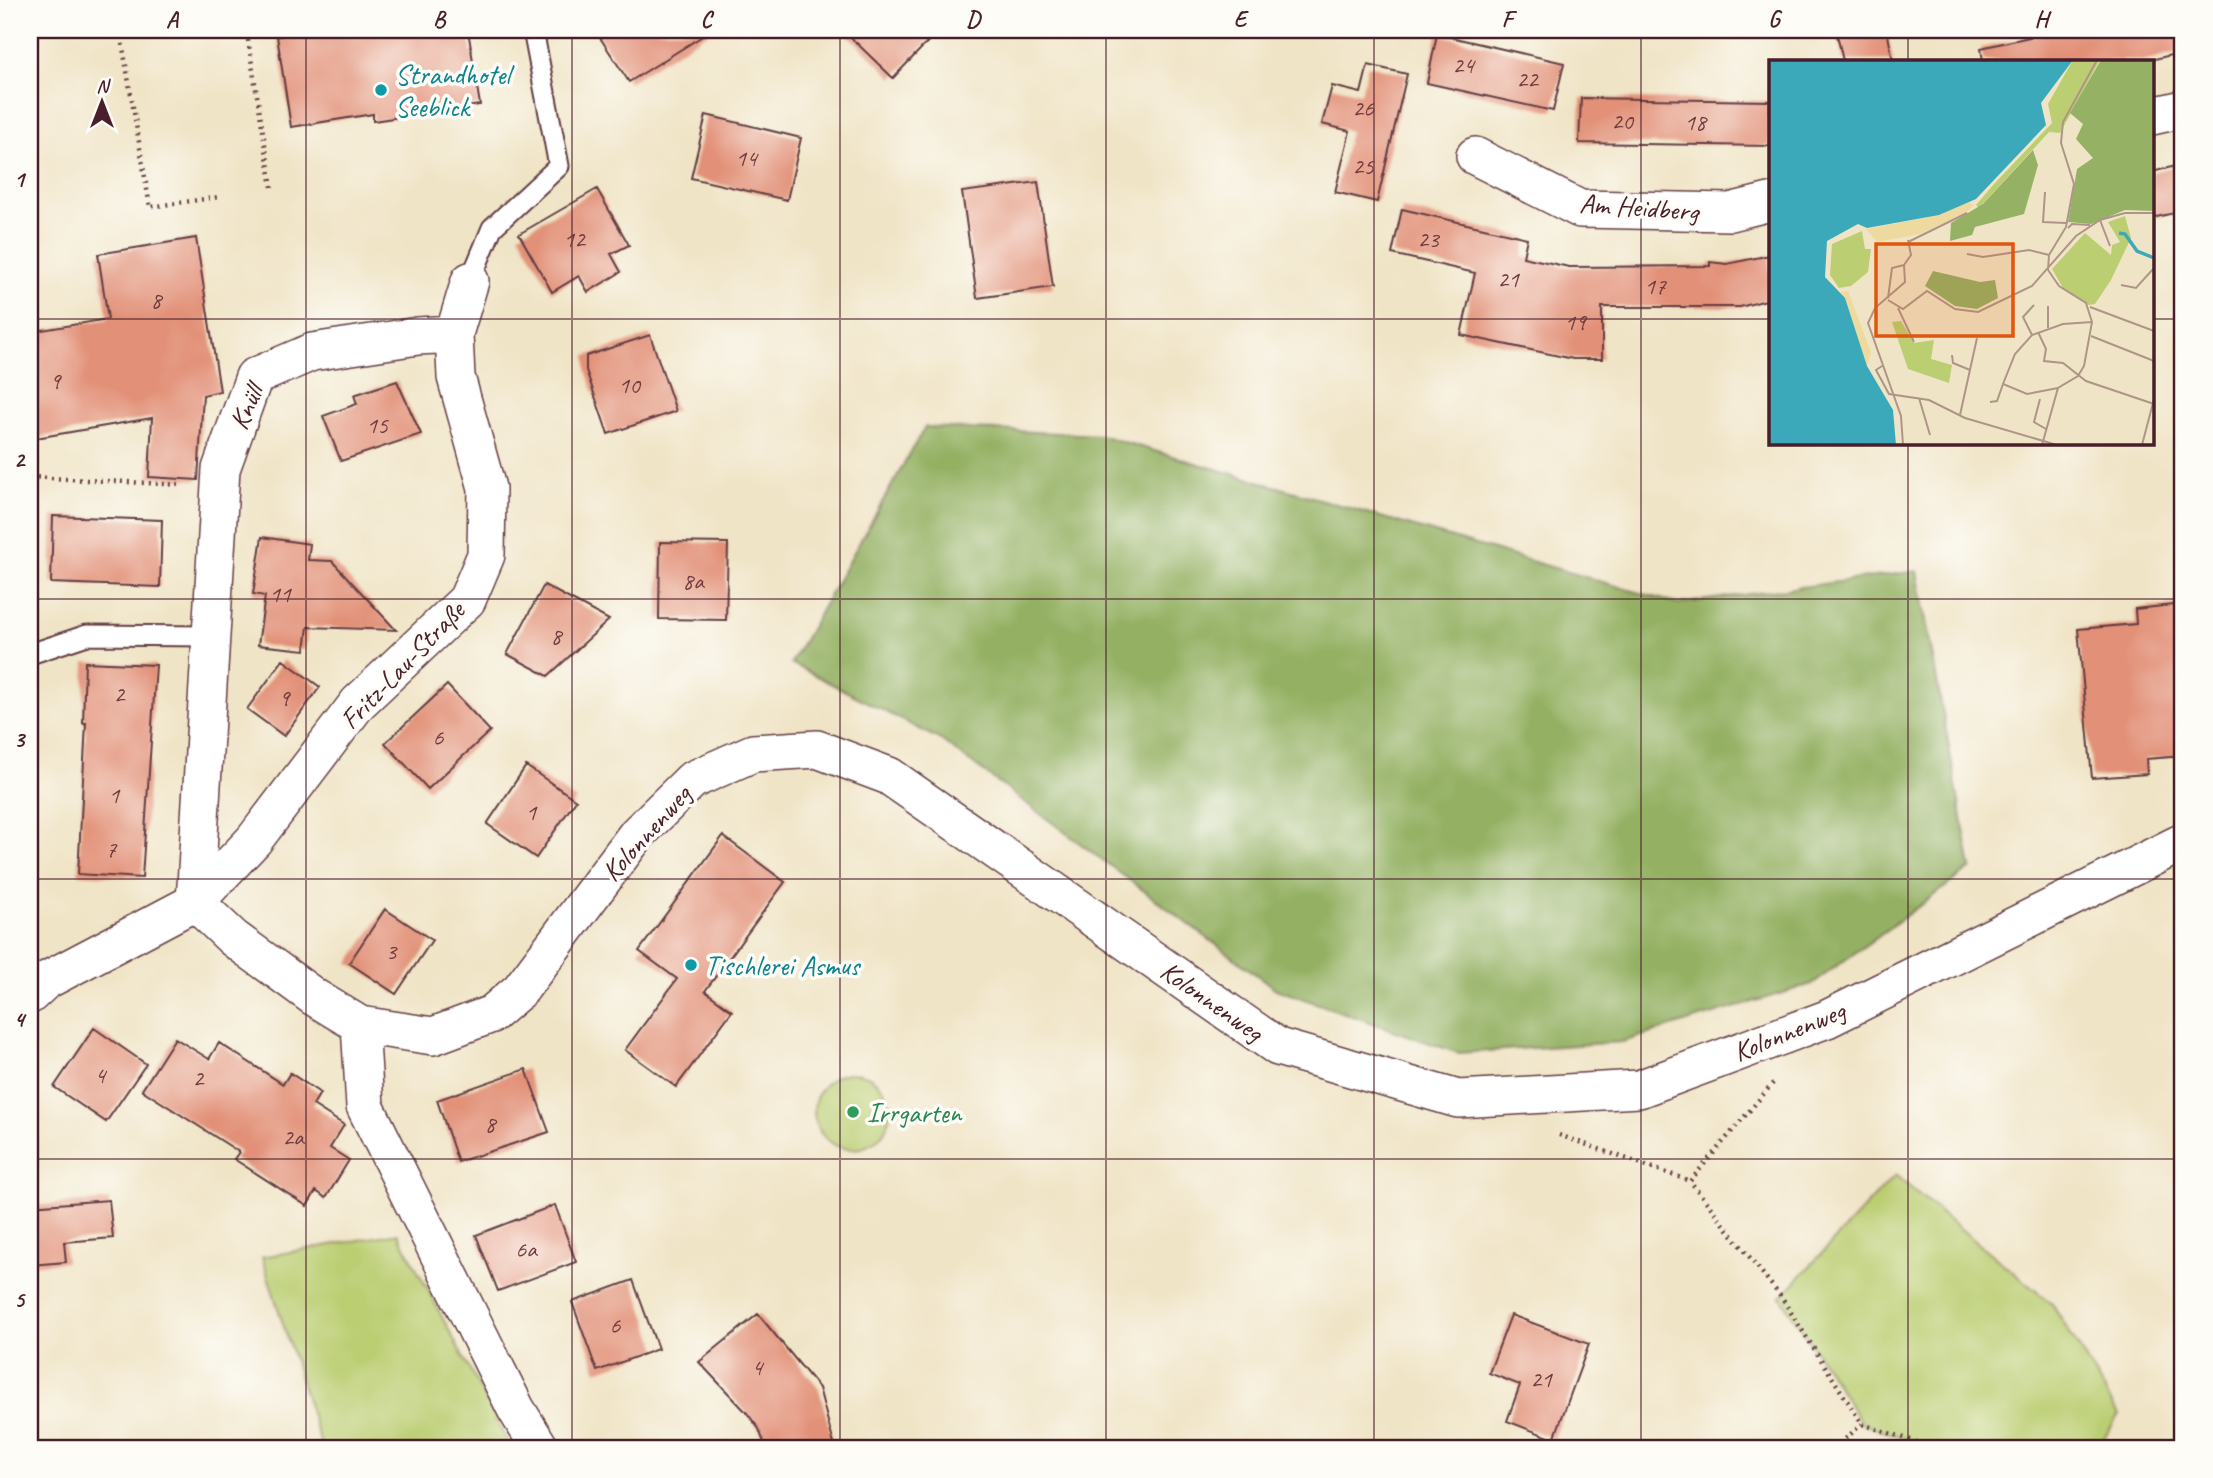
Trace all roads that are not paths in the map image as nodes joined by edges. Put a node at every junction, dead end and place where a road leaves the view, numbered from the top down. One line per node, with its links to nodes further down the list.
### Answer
1 (533, 30): 6 (lane)
2 (2183, 108): 3 (street)
3 (2154, 115)
4 (1475, 156): 5 (street, Am Heidberg)
5 (1769, 202)
6 (470, 281): 7 (street, Fritz-Lau-Straße)
7 (454, 334): 8 (street, Knüll); 11 (street, Fritz-Lau-Straße)
8 (210, 636): 9 (lane); 11 (street, Knüll)
9 (30, 654)
10 (2183, 842): 13 (street, Kolonnenweg)
11 (195, 902): 12 (street, Fritz-Lau-Straße); 13 (street, Kolonnenweg)
12 (30, 995)
13 (360, 1025): 14 (street)
14 (540, 1448)

